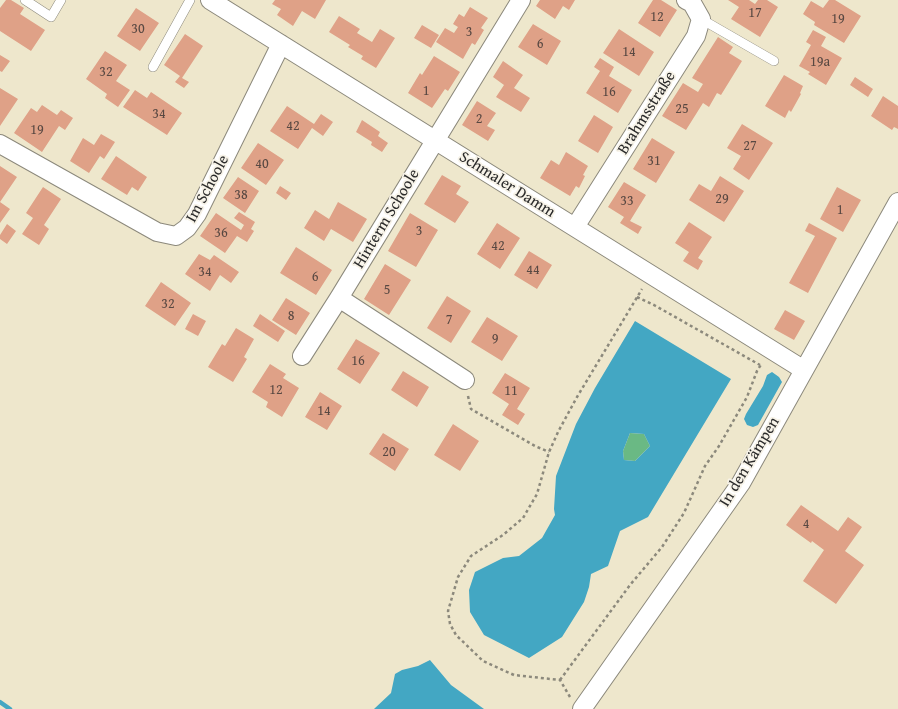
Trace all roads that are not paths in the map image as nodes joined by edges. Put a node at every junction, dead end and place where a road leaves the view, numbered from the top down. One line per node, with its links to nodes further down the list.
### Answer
1 (25, 0): 2 (lane)
2 (61, 0)
3 (190, 0): 10 (lane)
4 (210, 0): 8 (street, Schmaler Damm)
5 (521, 0): 11 (street)
6 (686, 0): 7 (street)
7 (701, 19): 9 (lane); 14 (street, Brahmsstraße)
8 (281, 44): 11 (street, Schmaler Damm); 12 (street, Im Schoole)
9 (774, 61)
10 (153, 67)
11 (435, 140): 14 (street, Schmaler Damm); 15 (street, Hinterm Schoole)
12 (0, 144)
13 (898, 202): 17 (street, In den Kämpen)
14 (575, 227): 17 (street, Schmaler Damm)
15 (339, 298): 16 (street, Hinterm Schoole); 18 (street)
16 (302, 356)
17 (804, 370): 19 (street, In den Kämpen)
18 (465, 380)
19 (577, 705)

